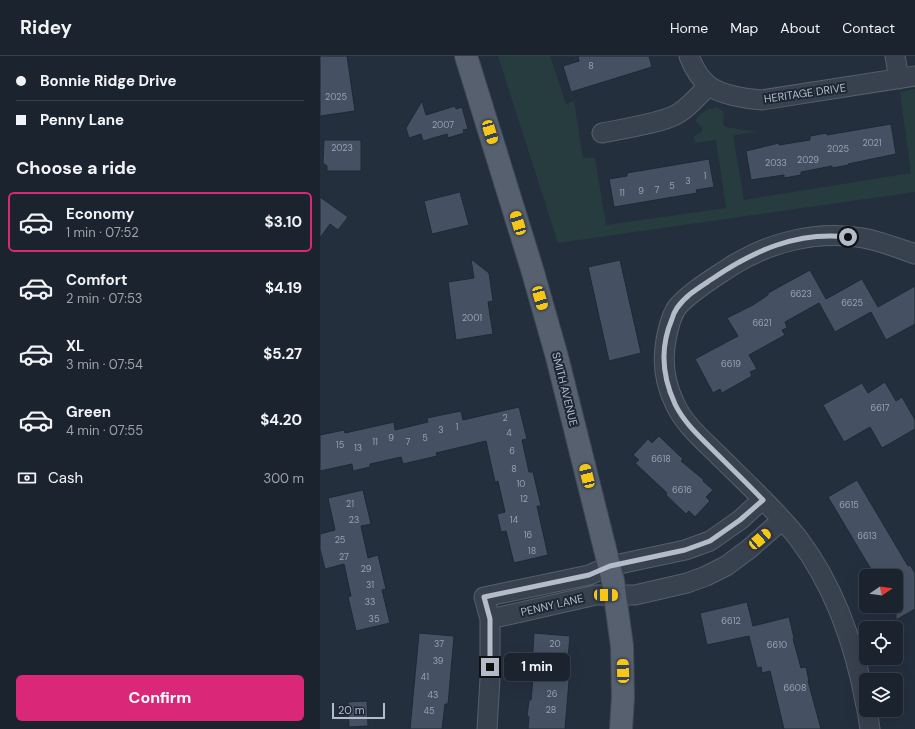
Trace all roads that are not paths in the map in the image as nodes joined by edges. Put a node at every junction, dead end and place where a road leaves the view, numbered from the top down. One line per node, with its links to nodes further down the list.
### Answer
1 (466, 56): 10 (main road, SMITH AVENUE)
2 (689, 56): 5 (street)
3 (895, 56): 4 (street)
4 (907, 77): 5 (street, HERITAGE DRIVE)
5 (708, 86): 6 (street)
6 (602, 133)
7 (915, 254): 8 (street)
8 (763, 500): 9 (street); 10 (street, PENNY LANE)
9 (782, 520): 11 (street, PENNY LANE); 13 (street)
10 (610, 566): 11 (main road, SMITH AVENUE); 12 (street, PENNY LANE)
11 (615, 595): 12 (street, PENNY LANE); 16 (main road, SMITH AVENUE)
12 (490, 619): 15 (street, PENNY LANE)
13 (860, 673)
14 (868, 717): 17 (street)
15 (487, 729)
16 (622, 729)
17 (870, 729)

